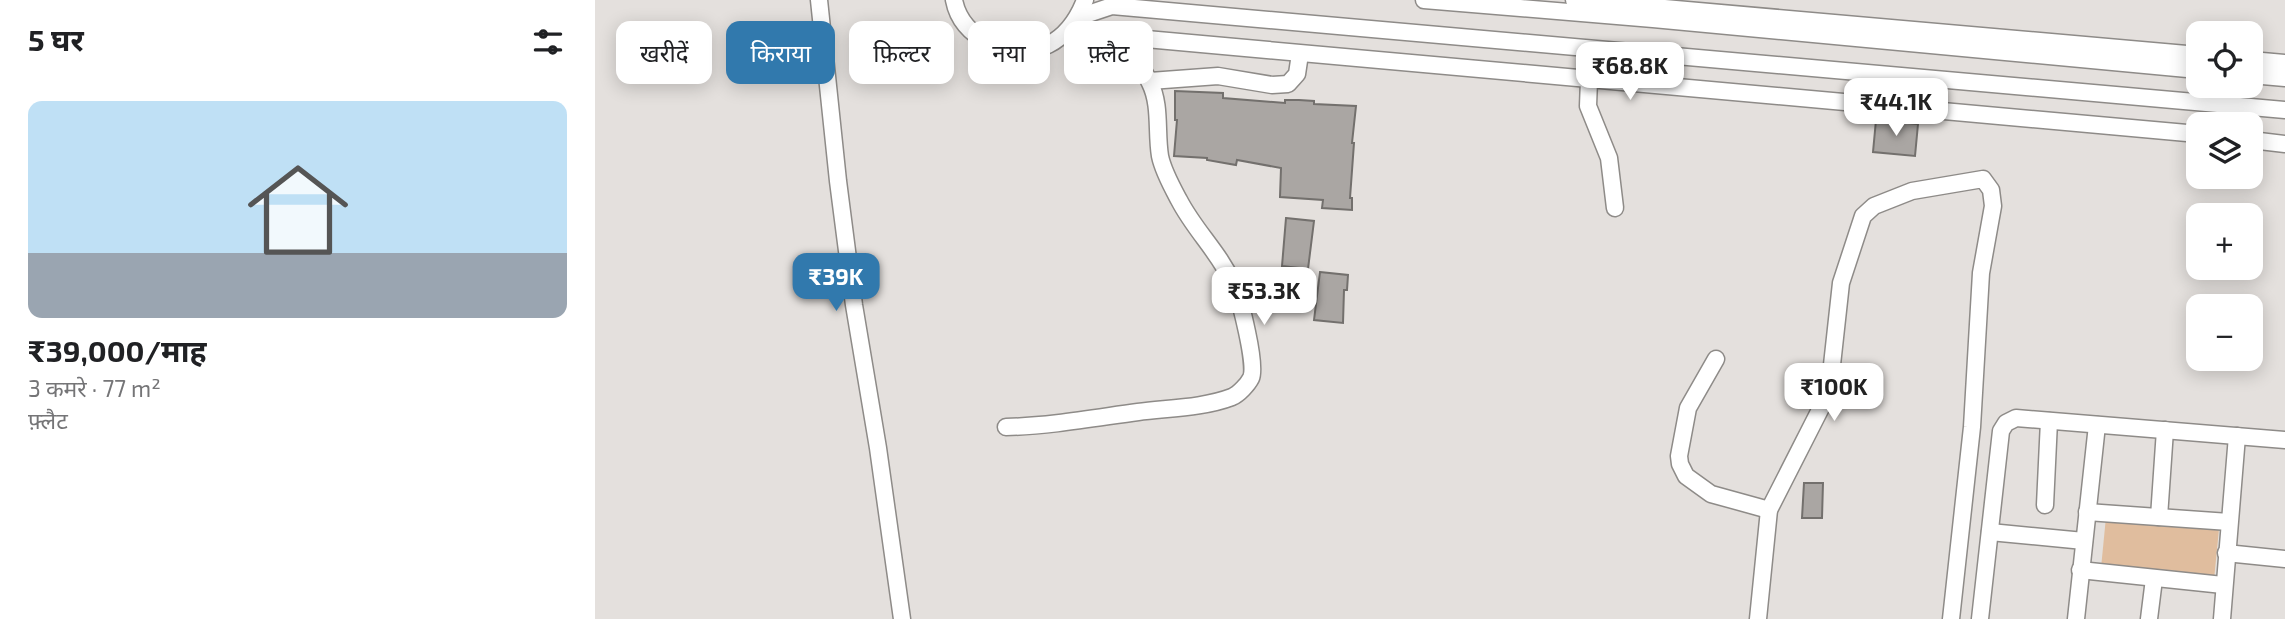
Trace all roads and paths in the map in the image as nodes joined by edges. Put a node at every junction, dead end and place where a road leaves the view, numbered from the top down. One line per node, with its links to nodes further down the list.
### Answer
1 (819, 0): 46 (street)
2 (954, 0): 8 (street)
3 (1085, 0): 7 (street)
4 (1424, 0): 6 (street)
5 (1574, 0): 6 (street)
6 (1761, 15): 11 (street); 14 (street)
7 (1076, 21): 20 (street)
8 (1064, 34)
9 (1153, 40): 10 (street)
10 (1300, 54): 17 (street); 18 (street)
11 (2186, 54)
12 (2263, 61): 13 (street)
13 (2285, 63)
14 (2186, 68)
15 (2263, 76): 16 (street)
16 (2285, 78)
17 (1153, 80)
18 (1589, 80): 21 (street); 24 (street)
19 (1151, 84): 30 (street)
20 (2285, 110)
21 (2186, 133)
22 (2263, 141): 23 (street)
23 (2285, 144)
24 (1615, 208)
25 (1716, 359): 35 (street)
26 (1993, 415): 27 (street)
27 (2016, 418): 28 (street); 39 (street)
28 (2049, 421): 29 (street); 34 (street)
29 (2097, 425): 31 (street); 36 (street)
30 (1006, 427)
31 (2165, 430): 32 (street); 37 (street)
32 (2237, 436): 33 (street); 38 (street)
33 (2285, 440)
34 (2045, 505)
35 (1769, 510): 47 (street); 48 (street)
36 (2087, 512): 37 (street); 40 (street)
37 (2159, 517): 38 (street)
38 (2229, 522): 41 (street)
39 (1990, 532): 40 (street); 49 (street)
40 (2084, 541): 43 (street)
41 (2226, 553): 42 (street); 45 (street)
42 (2285, 559)
43 (2080, 570): 44 (street); 50 (street)
44 (2154, 579): 45 (street); 51 (street)
45 (2223, 585): 52 (street)
46 (902, 619)
47 (1758, 619)
48 (1951, 619)
49 (1980, 619)
50 (2076, 619)
51 (2149, 619)
52 (2222, 619)

